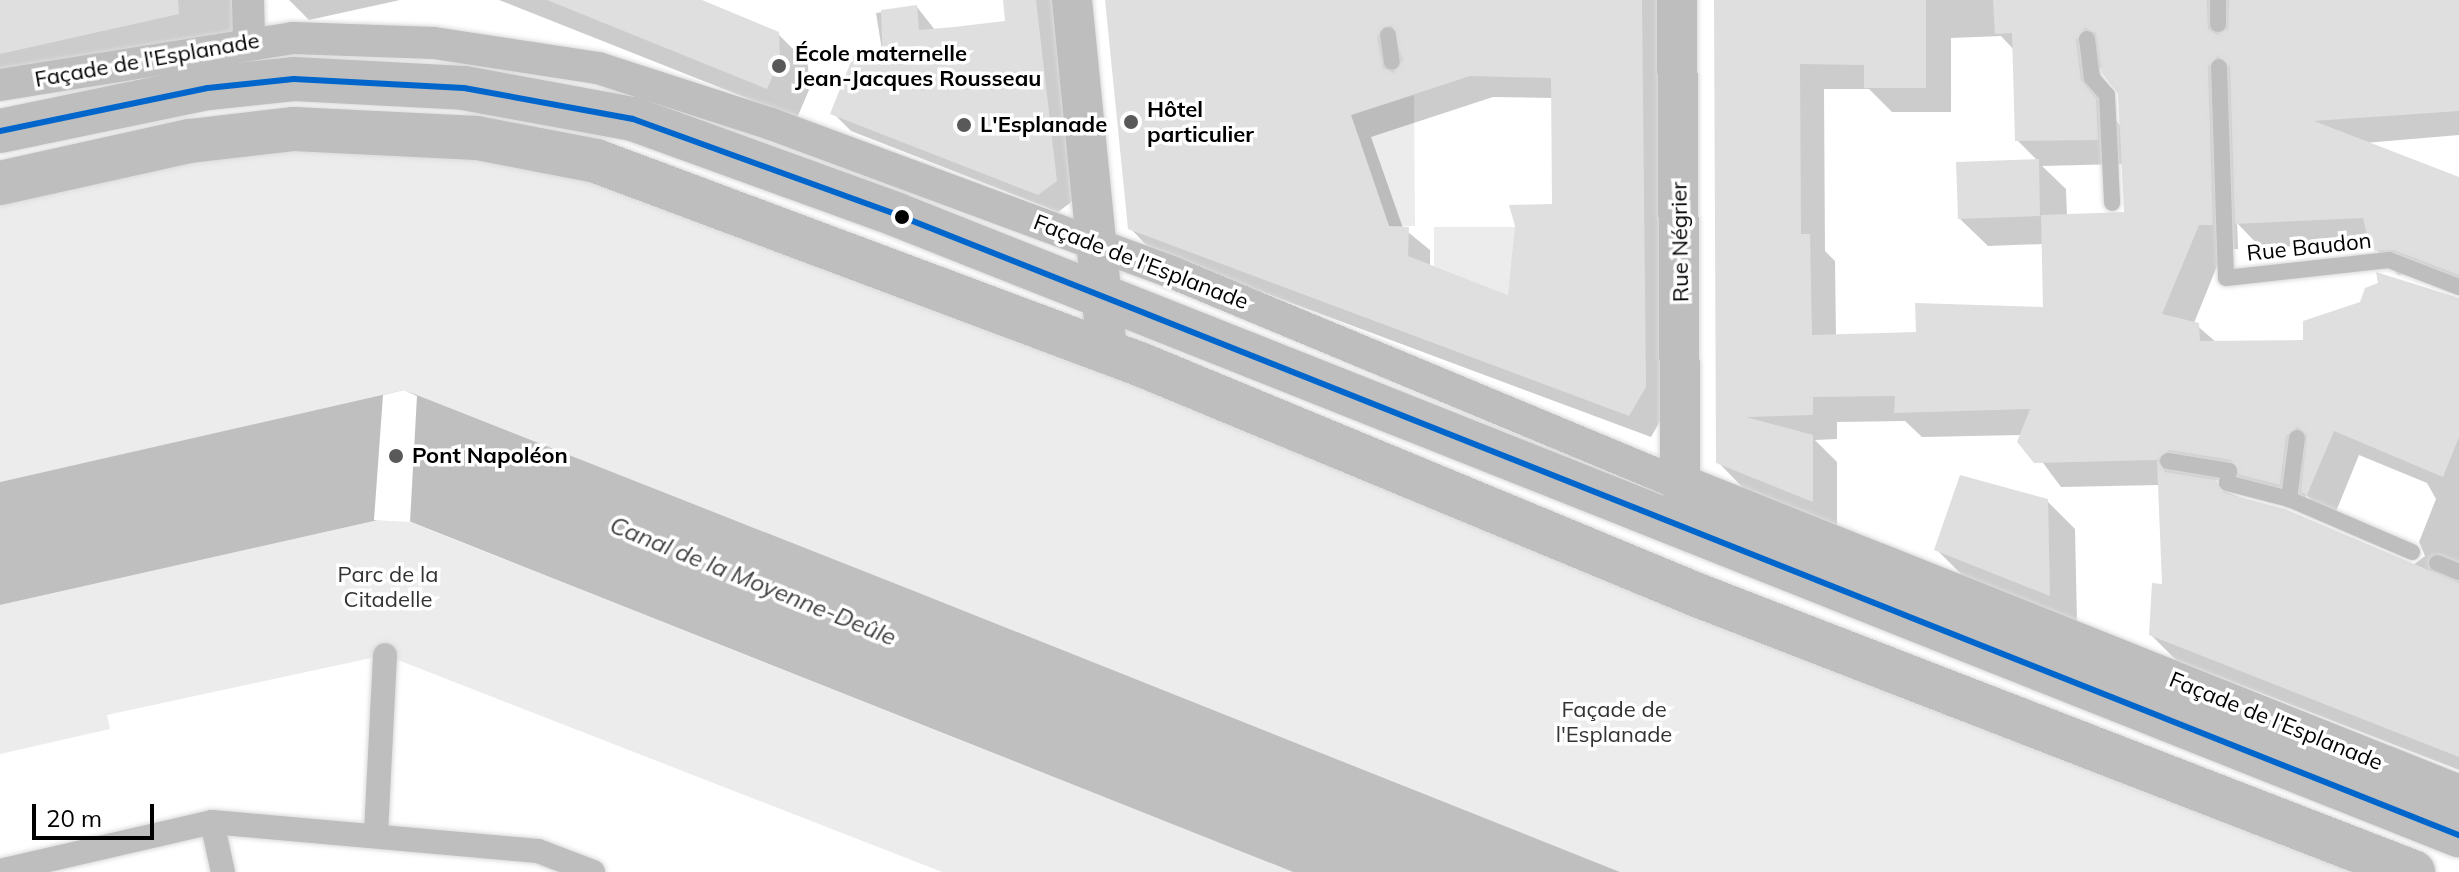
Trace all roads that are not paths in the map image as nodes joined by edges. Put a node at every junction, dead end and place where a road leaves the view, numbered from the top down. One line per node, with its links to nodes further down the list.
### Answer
1 (248, 0): 8 (street)
2 (1072, 0): 15 (street)
3 (1677, 0): 21 (street, Rue Négrier)
4 (2218, 0): 5 (lane)
5 (2218, 24)
6 (1388, 35): 9 (lane)
7 (2087, 39): 14 (lane)
8 (249, 40): 11 (street, Façade de l'Esplanade); 15 (street, Façade de l'Esplanade)
9 (1392, 62)
10 (2219, 67): 16 (lane, Rue Baudon)
11 (0, 85)
12 (0, 131): 17 (main road, Façade de l'Esplanade)
13 (0, 183): 18 (main road)
14 (2112, 203)
15 (1099, 245): 17 (street); 21 (street, Façade de l'Esplanade)
16 (2459, 287)
17 (1103, 296): 18 (street); 30 (main road, Façade de l'Esplanade)
18 (1107, 352): 35 (main road)
19 (2297, 438): 22 (lane)
20 (2168, 461): 22 (lane)
21 (1680, 484): 27 (street, Façade de l'Esplanade)
22 (2289, 499): 23 (lane)
23 (2412, 552)
24 (2437, 563): 25 (lane)
25 (2459, 572)
26 (385, 655): 29 (street)
27 (2459, 795)
28 (212, 822): 29 (street); 32 (street); 33 (street)
29 (376, 833): 31 (street)
30 (2459, 835)
31 (534, 861): 34 (street)
32 (0, 871)
33 (223, 872)
34 (593, 872)
35 (2413, 872)

